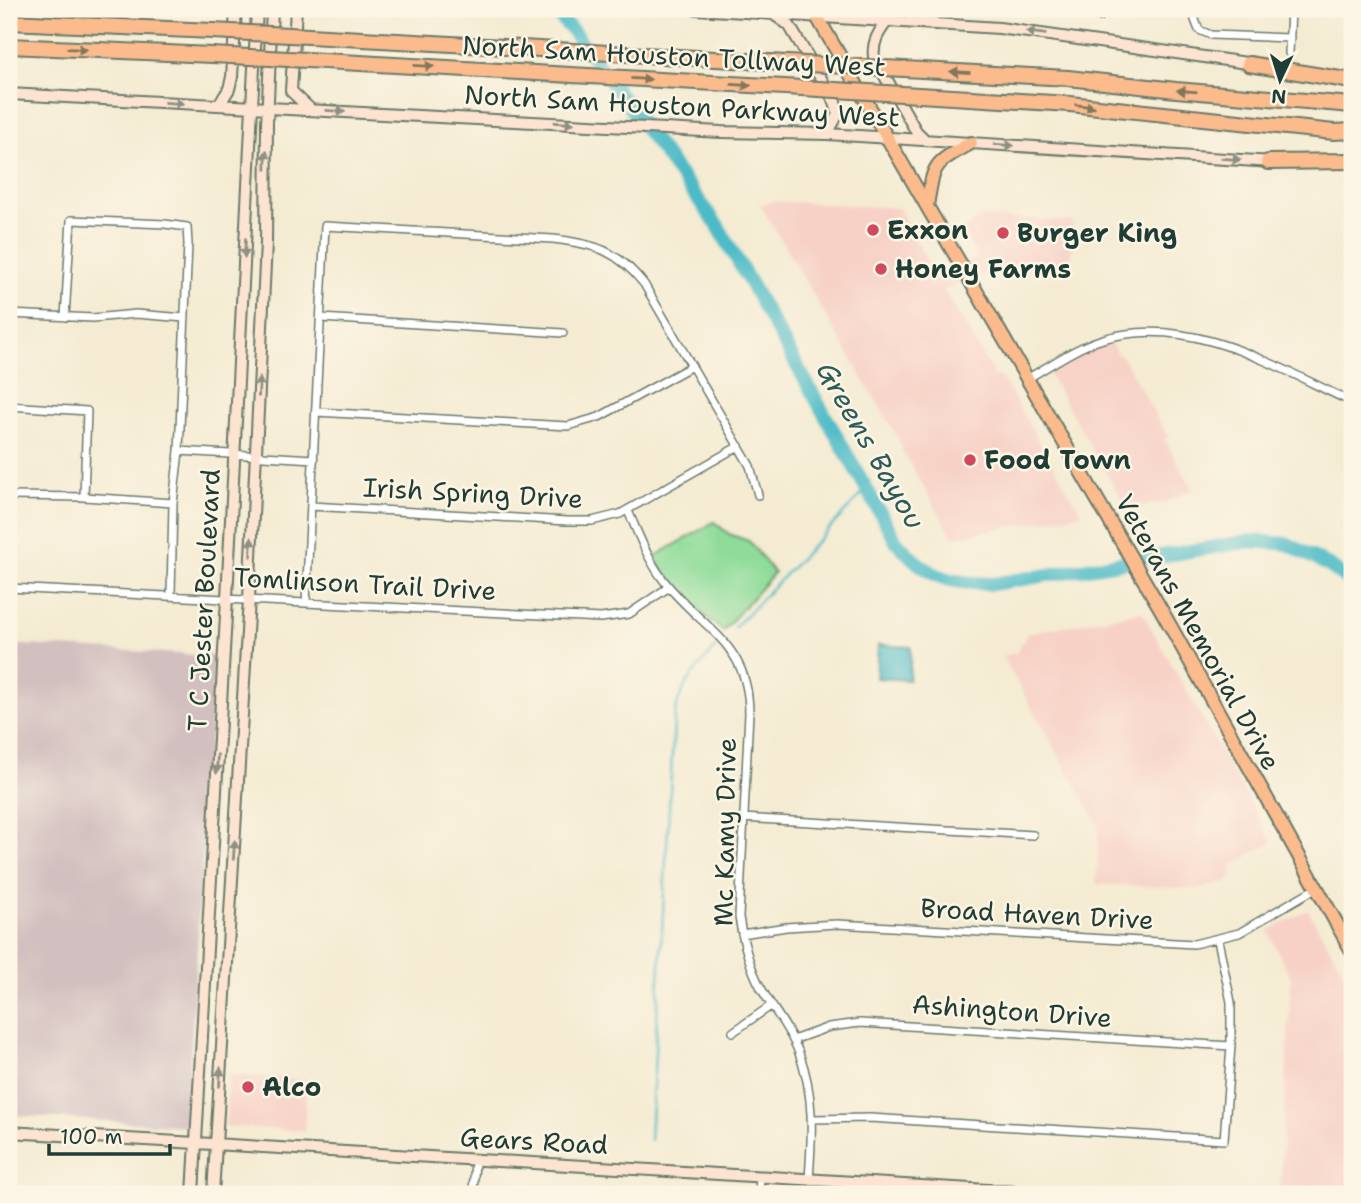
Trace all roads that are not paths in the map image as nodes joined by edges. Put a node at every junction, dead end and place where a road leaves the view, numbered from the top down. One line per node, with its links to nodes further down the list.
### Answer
1 (236, 9): 20 (main road)
2 (257, 9): 22 (main road, T C Jester Boulevard)
3 (272, 9): 23 (main road, T C Jester Boulevard)
4 (296, 9): 24 (main road)
5 (696, 9): 8 (main road)
6 (1195, 9): 13 (street)
7 (1291, 9): 13 (street)
8 (742, 10): 10 (main road)
9 (815, 12): 10 (main road); 11 (main road); 28 (main road, Veterans Memorial Drive)
10 (772, 13): 27 (main road)
11 (889, 19): 16 (main road, one-way to 11); 30 (main road)
12 (9, 22): 21 (highway, North Sam Houston Tollway West, one-way to 12, bridge)
13 (1290, 38): 15 (street)
14 (9, 46): 26 (highway, North Sam Houston Tollway West, one-way to 26, bridge)
15 (1289, 53)
16 (1249, 64): 17 (main road); 18 (highway)
17 (1352, 75)
18 (1352, 81)
19 (9, 94): 20 (main road, North Sam Houston Parkway West, one-way to 20)
20 (219, 105): 22 (main road, North Sam Houston Parkway West)
21 (1352, 105)
22 (252, 107): 23 (main road, North Sam Houston Parkway West); 37 (main road, T C Jester Boulevard, one-way to 37)
23 (268, 108): 24 (main road, North Sam Houston Parkway West); 40 (main road, T C Jester Boulevard, one-way to 23)
24 (311, 110): 27 (main road, North Sam Houston Parkway West, one-way to 27)
25 (1352, 131): 26 (highway, North Sam Houston Tollway West)
26 (1334, 132): 29 (highway, North Sam Houston Tollway West)
27 (827, 134): 28 (main road, North Sam Houston Parkway West)
28 (887, 138): 30 (main road, North Sam Houston Parkway West); 34 (main road, Veterans Memorial Drive)
29 (1352, 139)
30 (925, 140): 31 (main road, North Sam Houston Parkway West)
31 (971, 143): 32 (main road, North Sam Houston Parkway West, one-way to 32); 34 (main road)
32 (1268, 162): 33 (highway)
33 (1352, 164)
34 (927, 206): 43 (main road, Veterans Memorial Drive)
35 (9, 314): 36 (street)
36 (65, 317): 39 (street); 39 (street)
37 (242, 317): 40 (main road); 49 (main road, T C Jester Boulevard)
38 (321, 317): 41 (street); 42 (street); 46 (street)
39 (185, 318): 48 (street)
40 (262, 318): 50 (main road, T C Jester Boulevard, one-way to 40)
41 (563, 333)
42 (692, 366): 46 (street); 47 (street)
43 (1027, 379): 44 (street); 68 (main road, Veterans Memorial Drive)
44 (1352, 402)
45 (9, 406): 54 (street)
46 (316, 412): 51 (street)
47 (739, 446): 52 (street); 57 (street, Irish Spring Drive)
48 (179, 451): 49 (street); 55 (street)
49 (235, 454): 50 (street); 61 (main road, T C Jester Boulevard)
50 (255, 456): 51 (street); 62 (main road, T C Jester Boulevard, one-way to 50)
51 (314, 459): 56 (street)
52 (758, 495)
53 (9, 496): 54 (street)
54 (84, 497): 55 (street)
55 (173, 503): 60 (street)
56 (311, 506): 57 (street, Irish Spring Drive); 63 (street)
57 (628, 511): 58 (street, Mc Kamy Drive)
58 (669, 587): 63 (street, Tomlinson Trail Drive); 64 (street, Mc Kamy Drive)
59 (9, 588): 60 (street, Tomlinson Trail Drive)
60 (171, 595): 61 (street, Tomlinson Trail Drive)
61 (227, 598): 62 (street, Tomlinson Trail Drive); 65 (main road, T C Jester Boulevard, one-way to 65)
62 (249, 599): 63 (street, Tomlinson Trail Drive); 66 (main road, T C Jester Boulevard)
63 (306, 602)
64 (743, 818): 67 (street); 69 (street, Mc Kamy Drive)
65 (214, 822): 66 (main road); 72 (main road, T C Jester Boulevard)
66 (236, 823): 73 (main road, T C Jester Boulevard, one-way to 66)
67 (1033, 835)
68 (1316, 888): 70 (street, Broad Haven Drive); 71 (main road, Veterans Memorial Drive)
69 (742, 934): 70 (street, Broad Haven Drive); 74 (street, Mc Kamy Drive)
70 (1218, 940): 77 (street)
71 (1352, 951)
72 (205, 1002): 73 (main road); 80 (main road, T C Jester Boulevard)
73 (225, 1003): 81 (main road, T C Jester Boulevard, one-way to 73)
74 (772, 1005): 75 (street); 76 (street, Mc Kamy Drive)
75 (733, 1032)
76 (793, 1040): 77 (street, Ashington Drive); 78 (street, Mc Kamy Drive)
77 (1231, 1046): 78 (street)
78 (812, 1119): 84 (street, Mc Kamy Drive)
79 (9, 1132): 80 (main road, Gears Road)
80 (197, 1142): 81 (main road, Gears Road); 85 (main road, T C Jester Boulevard)
81 (216, 1143): 82 (main road, Gears Road); 86 (main road, T C Jester Boulevard)
82 (475, 1160): 83 (main road, Gears Road); 87 (street)
83 (760, 1177): 84 (main road, Gears Road); 88 (street)
84 (809, 1180): 89 (main road, Gears Road)
85 (192, 1194)
86 (213, 1194)
87 (473, 1194)
88 (759, 1194)
89 (1044, 1194): 90 (main road, Gears Road)
90 (1056, 1194)

